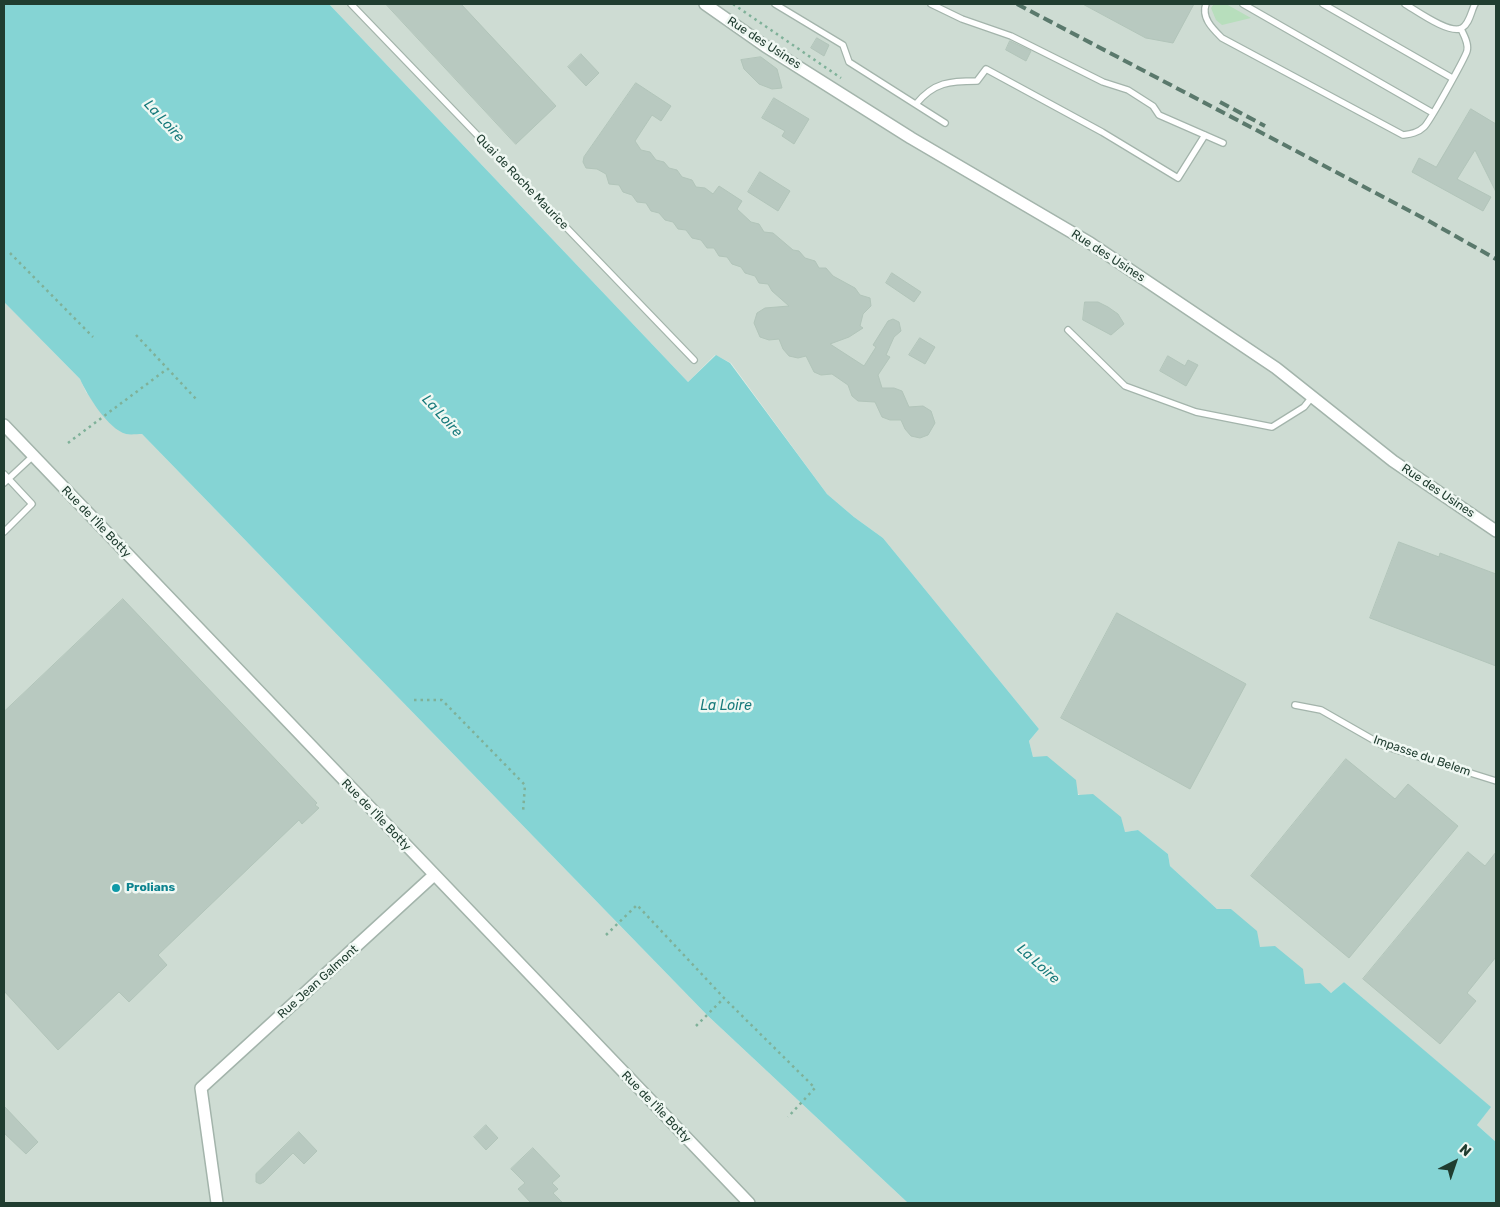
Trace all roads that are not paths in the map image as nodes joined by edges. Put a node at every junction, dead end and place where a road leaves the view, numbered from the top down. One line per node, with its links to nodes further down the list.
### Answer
1 (351, 4): 18 (lane, Quai de Roche Maurice)
2 (705, 4): 19 (street, Rue des Usines)
3 (775, 4): 12 (lane)
4 (931, 4): 15 (lane)
5 (1206, 4): 13 (lane)
6 (1243, 4): 13 (lane)
7 (1323, 4): 11 (lane)
8 (1405, 4): 10 (lane)
9 (1475, 4): 10 (lane)
10 (1461, 29): 11 (lane)
11 (1452, 78): 13 (lane)
12 (916, 104): 14 (lane); 15 (lane)
13 (1433, 113)
14 (945, 122)
15 (1205, 135): 16 (lane)
16 (1223, 143)
17 (1068, 330): 19 (lane)
18 (694, 360)
19 (1312, 397): 23 (street, Rue des Usines)
20 (4, 426): 21 (street, Rue de l'Île Botty)
21 (33, 456): 22 (lane); 27 (street, Rue de l'Île Botty)
22 (5, 479): 24 (lane)
23 (1496, 531)
24 (4, 532)
25 (1295, 705): 26 (lane, Impasse du Belem)
26 (1496, 781)
27 (434, 875): 28 (street, Rue Jean Galmont); 29 (street, Rue de l'Île Botty)
28 (217, 1203)
29 (750, 1203)

